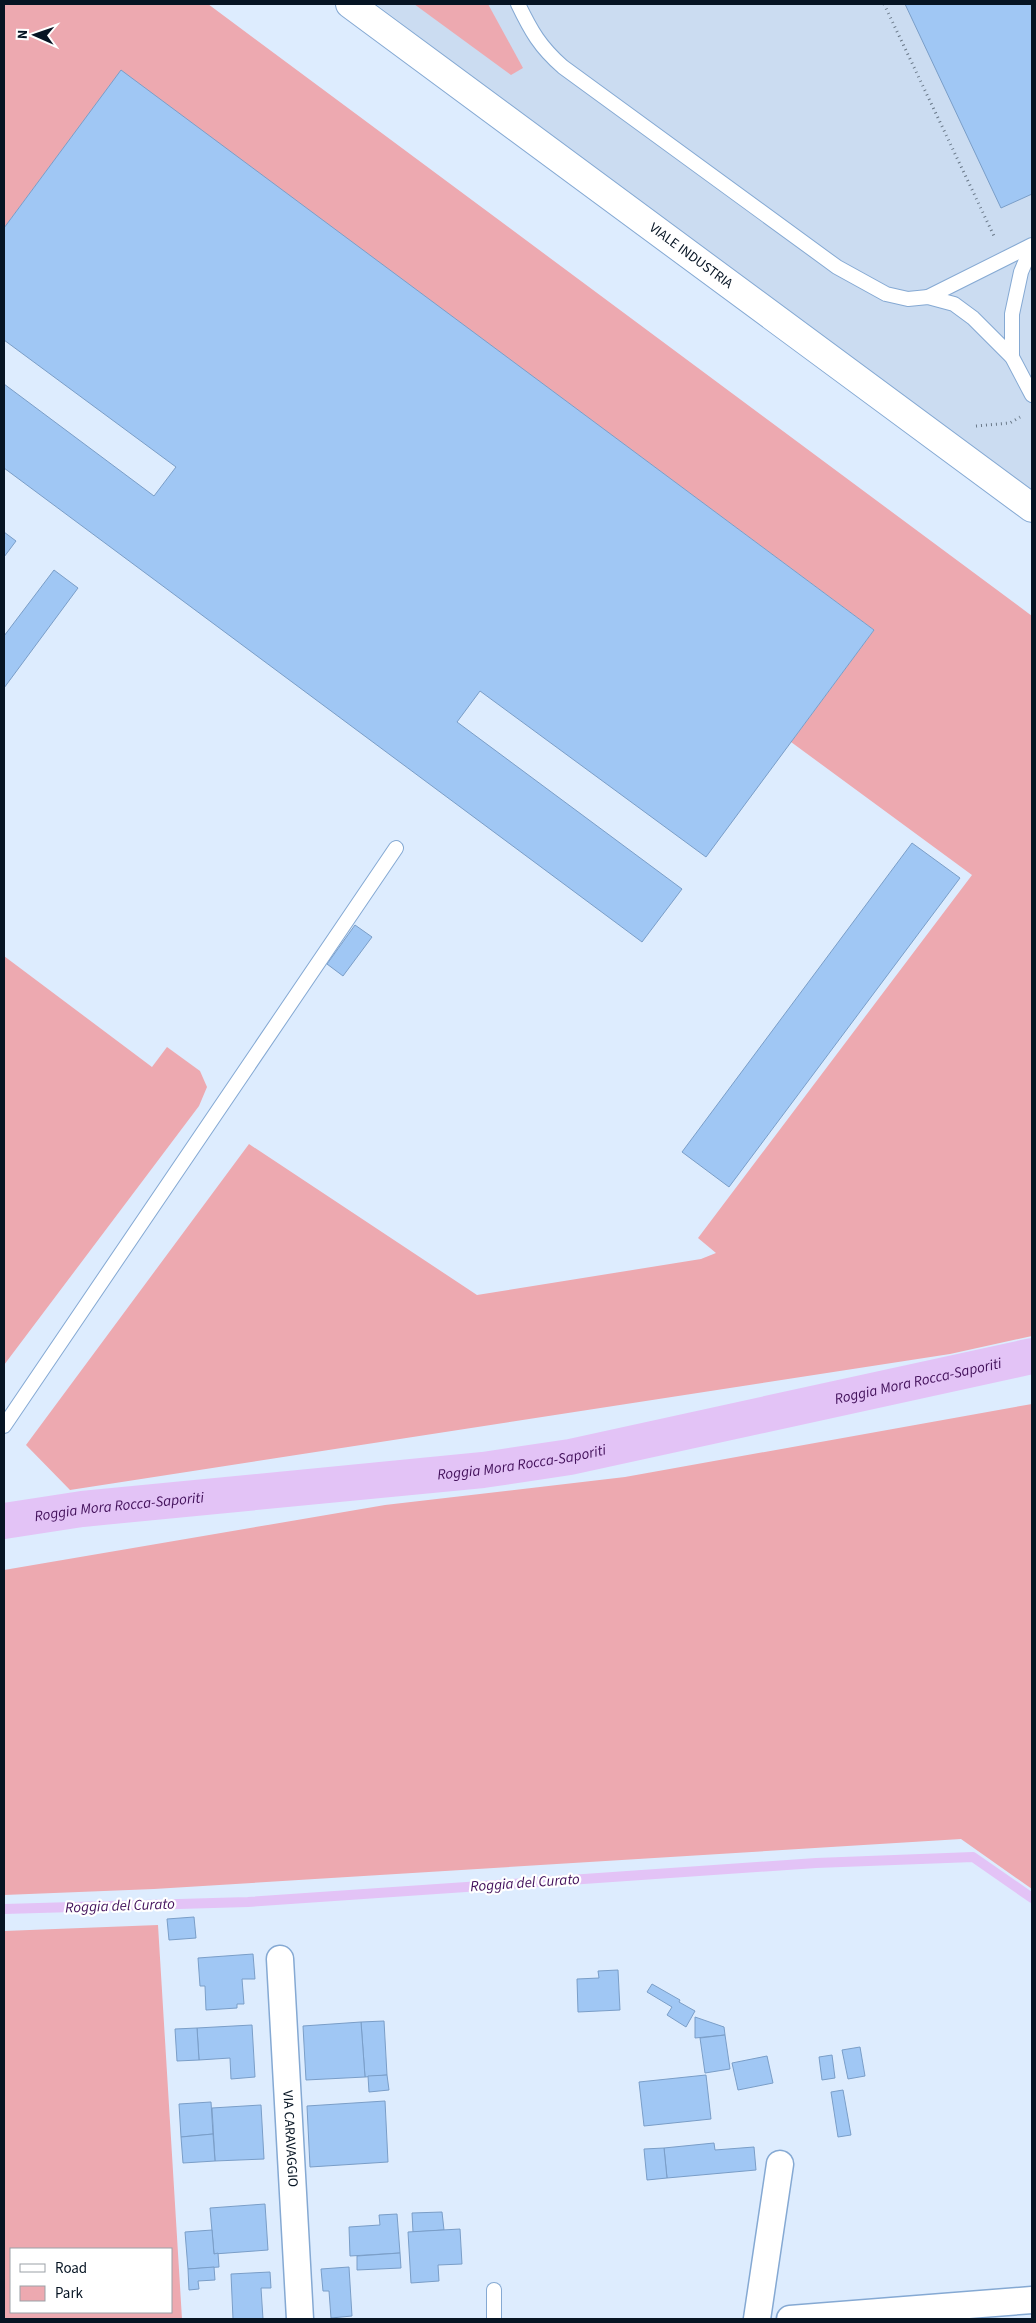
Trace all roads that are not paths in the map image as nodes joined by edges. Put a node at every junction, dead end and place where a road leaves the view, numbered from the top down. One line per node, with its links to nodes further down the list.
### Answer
1 (350, 4): 7 (main road, VIALE INDUSTRIA)
2 (518, 4): 4 (lane)
3 (1032, 246): 4 (lane); 5 (lane)
4 (928, 297): 5 (lane)
5 (1012, 357): 6 (lane)
6 (1032, 395)
7 (1032, 508)
8 (396, 848): 9 (lane)
9 (4, 1426)
10 (280, 1959): 14 (street, VIA CARAVAGGIO)
11 (780, 2164): 16 (street)
12 (494, 2290): 15 (lane)
13 (1032, 2300): 17 (street)
14 (300, 2319)
15 (494, 2319)
16 (757, 2319)
17 (790, 2319)

